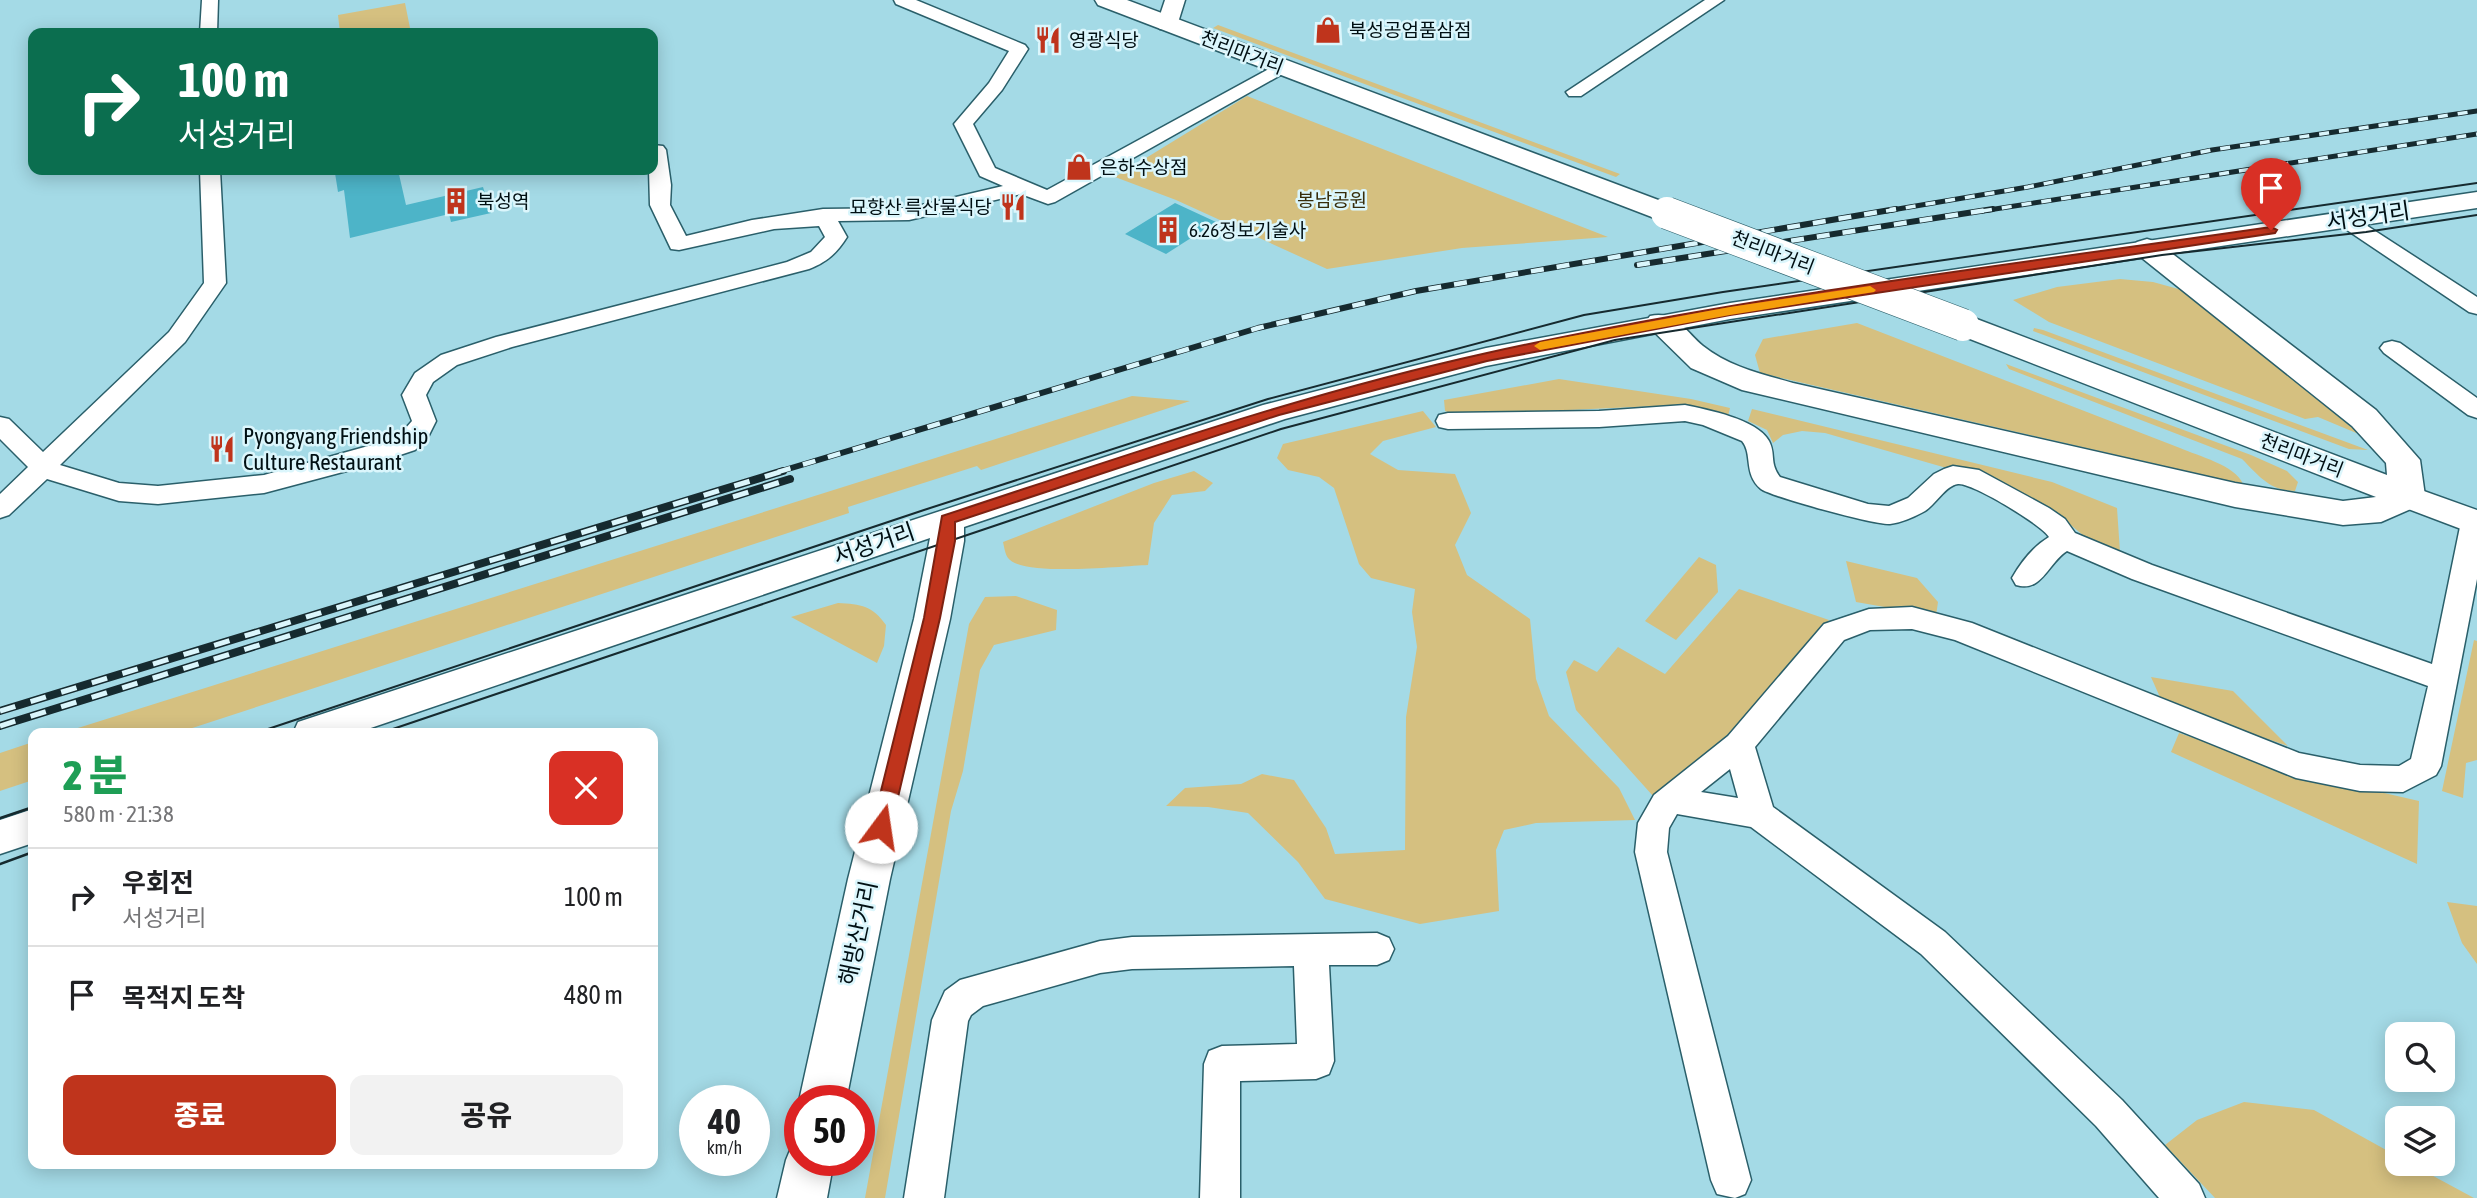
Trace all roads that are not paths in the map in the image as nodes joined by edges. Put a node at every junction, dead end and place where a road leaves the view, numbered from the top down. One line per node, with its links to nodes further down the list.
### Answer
1 (210, 0): 6 (street)
2 (902, 0): 11 (street)
3 (1106, 0): 5 (highway, 천리마거리)
4 (1716, 0): 8 (street)
5 (1171, 12): 7 (highway, 천리마거리)
6 (209, 28)
7 (1284, 68): 11 (street); 25 (highway, 천리마거리, bridge)
8 (1575, 92)
9 (658, 164): 14 (street)
10 (210, 175): 24 (street)
11 (1023, 188): 13 (street)
12 (2477, 200): 15 (main road, 서성거리)
13 (864, 214): 14 (street); 16 (street)
14 (806, 220): 16 (street)
15 (2345, 220): 17 (main road, 서성거리); 18 (street)
16 (836, 237): 24 (street)
17 (2147, 247): 19 (main road, 서성거리); 25 (highway)
18 (2477, 307)
19 (1661, 323): 25 (highway); 27 (main road, 서성거리)
20 (2392, 348): 21 (street)
21 (2477, 410)
22 (1448, 421): 29 (street)
23 (0, 425): 24 (street)
24 (44, 468): 26 (street)
25 (2407, 496): 28 (main road, 천리마거리)
26 (0, 509)
27 (947, 519): 32 (main road, 서성거리); 40 (main road, 해방산거리)
28 (2475, 522): 31 (street)
29 (2065, 540): 30 (street); 31 (street)
30 (2026, 578)
31 (2444, 679): 33 (street)
32 (327, 728)
33 (1739, 745): 34 (street); 35 (street)
34 (1671, 800): 35 (street); 42 (street)
35 (1759, 816): 46 (street)
36 (28, 828): 37 (main road)
37 (0, 837)
38 (1377, 949): 39 (street)
39 (1311, 950): 44 (street); 45 (street)
40 (825, 1085)
41 (807, 1176): 43 (main road)
42 (1731, 1180)
43 (802, 1198)
44 (924, 1198)
45 (1220, 1198)
46 (2185, 1198)

